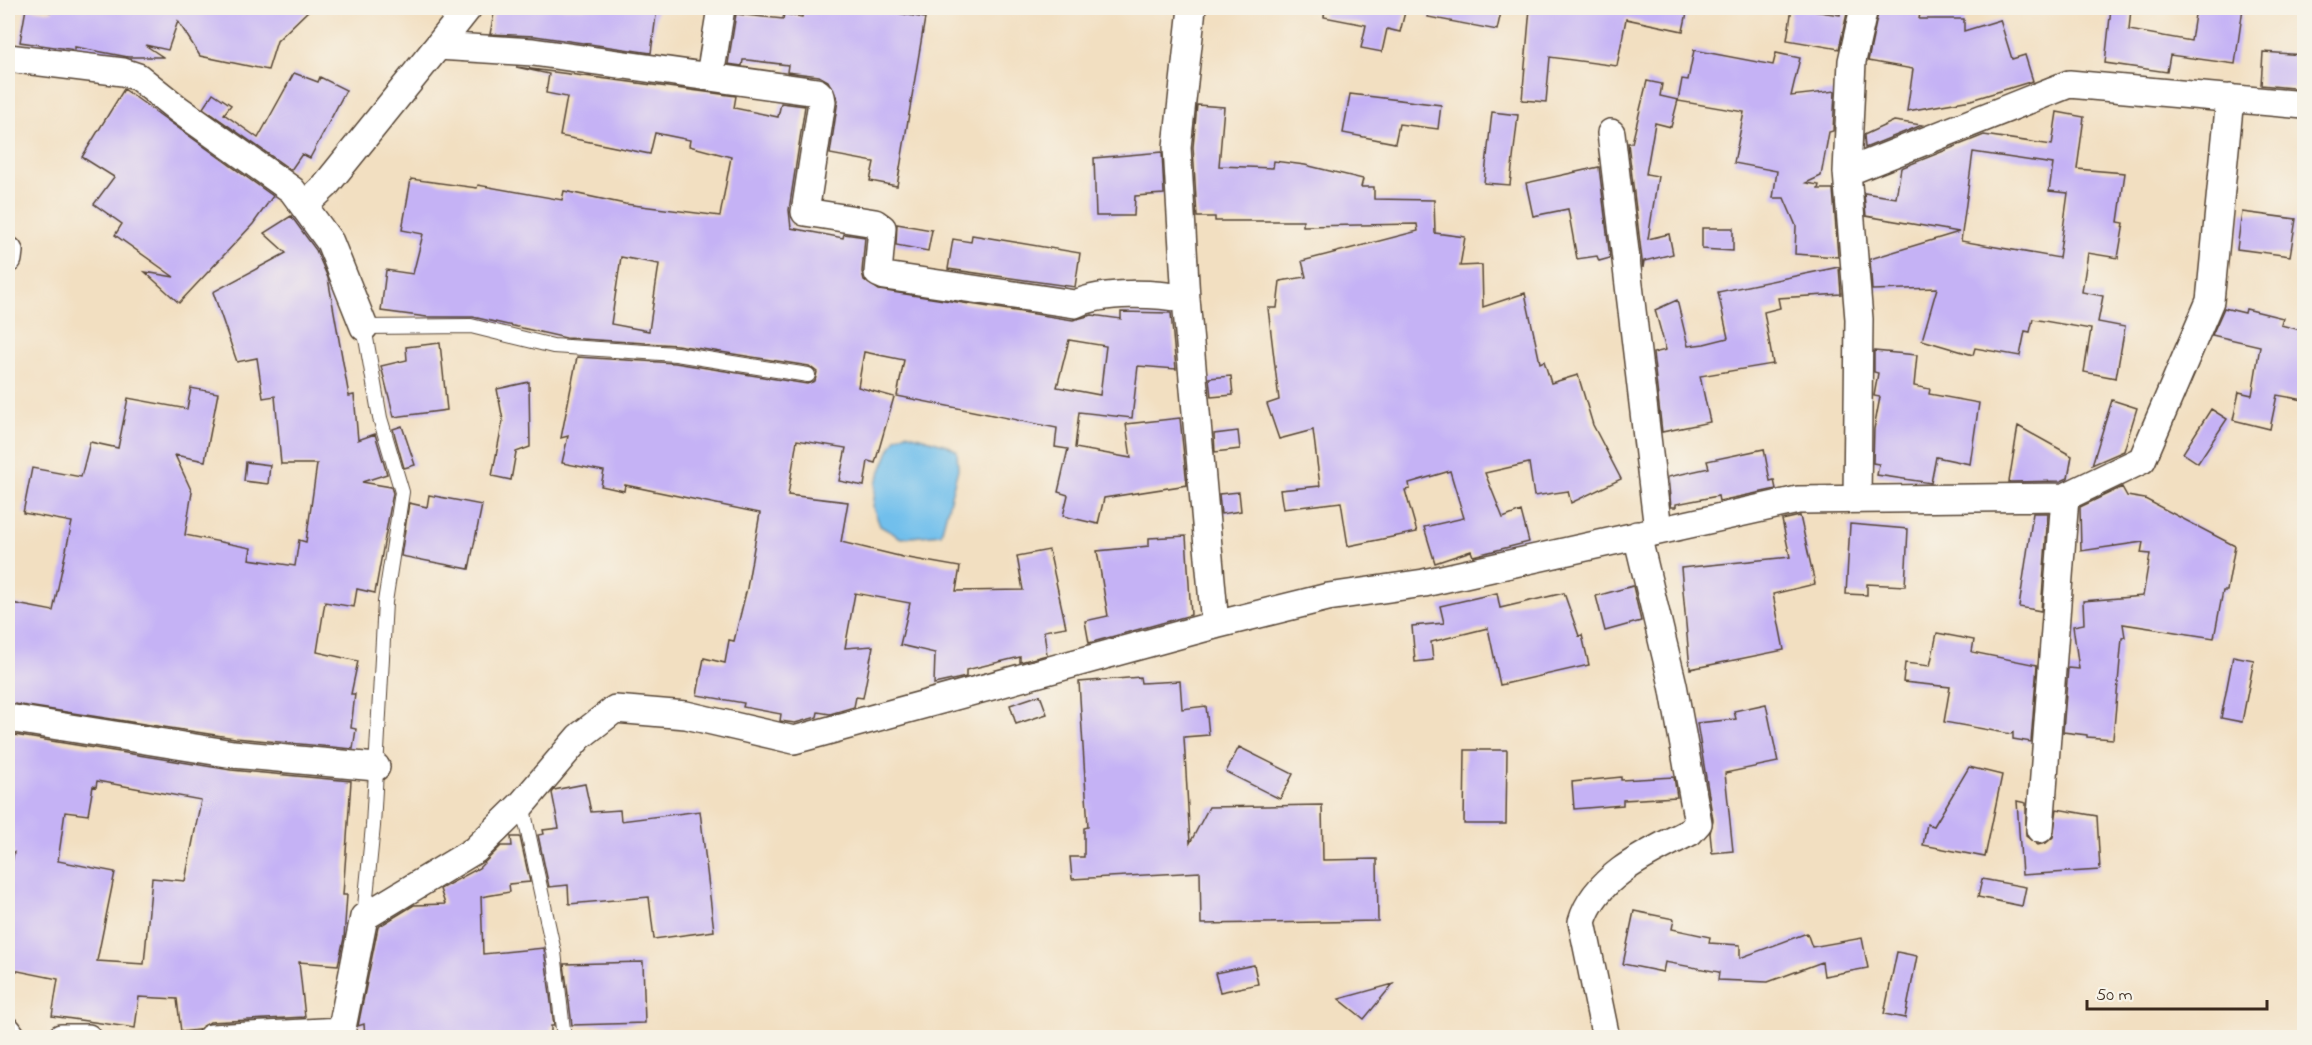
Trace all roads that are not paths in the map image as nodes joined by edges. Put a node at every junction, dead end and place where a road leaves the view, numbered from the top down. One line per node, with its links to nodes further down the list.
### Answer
1 (468, 8): 5 (street)
2 (721, 8): 7 (street)
3 (1192, 8): 13 (street)
4 (1864, 8): 11 (street)
5 (438, 46): 7 (street); 12 (street)
6 (8, 58): 12 (street)
7 (710, 76): 13 (street)
8 (2230, 98): 9 (street); 11 (street); 16 (street)
9 (2304, 105)
10 (1611, 133): 18 (street)
11 (1847, 172): 17 (street)
12 (304, 206): 14 (street)
13 (1186, 299): 19 (street)
14 (364, 327): 15 (lane); 21 (lane)
15 (808, 375)
16 (2065, 497): 17 (street); 23 (street)
17 (1857, 499): 18 (street)
18 (1648, 532): 19 (street); 32 (street)
19 (1215, 625): 22 (street)
20 (8, 718): 21 (street)
21 (376, 767): 24 (lane)
22 (522, 804): 24 (street); 31 (lane)
23 (2040, 829)
24 (364, 917): 26 (street)
25 (8, 1031): 27 (street)
26 (341, 1034): 30 (street)
27 (13, 1038)
28 (61, 1038): 29 (street)
29 (88, 1038)
30 (211, 1038)
31 (564, 1038)
32 (1606, 1038)

